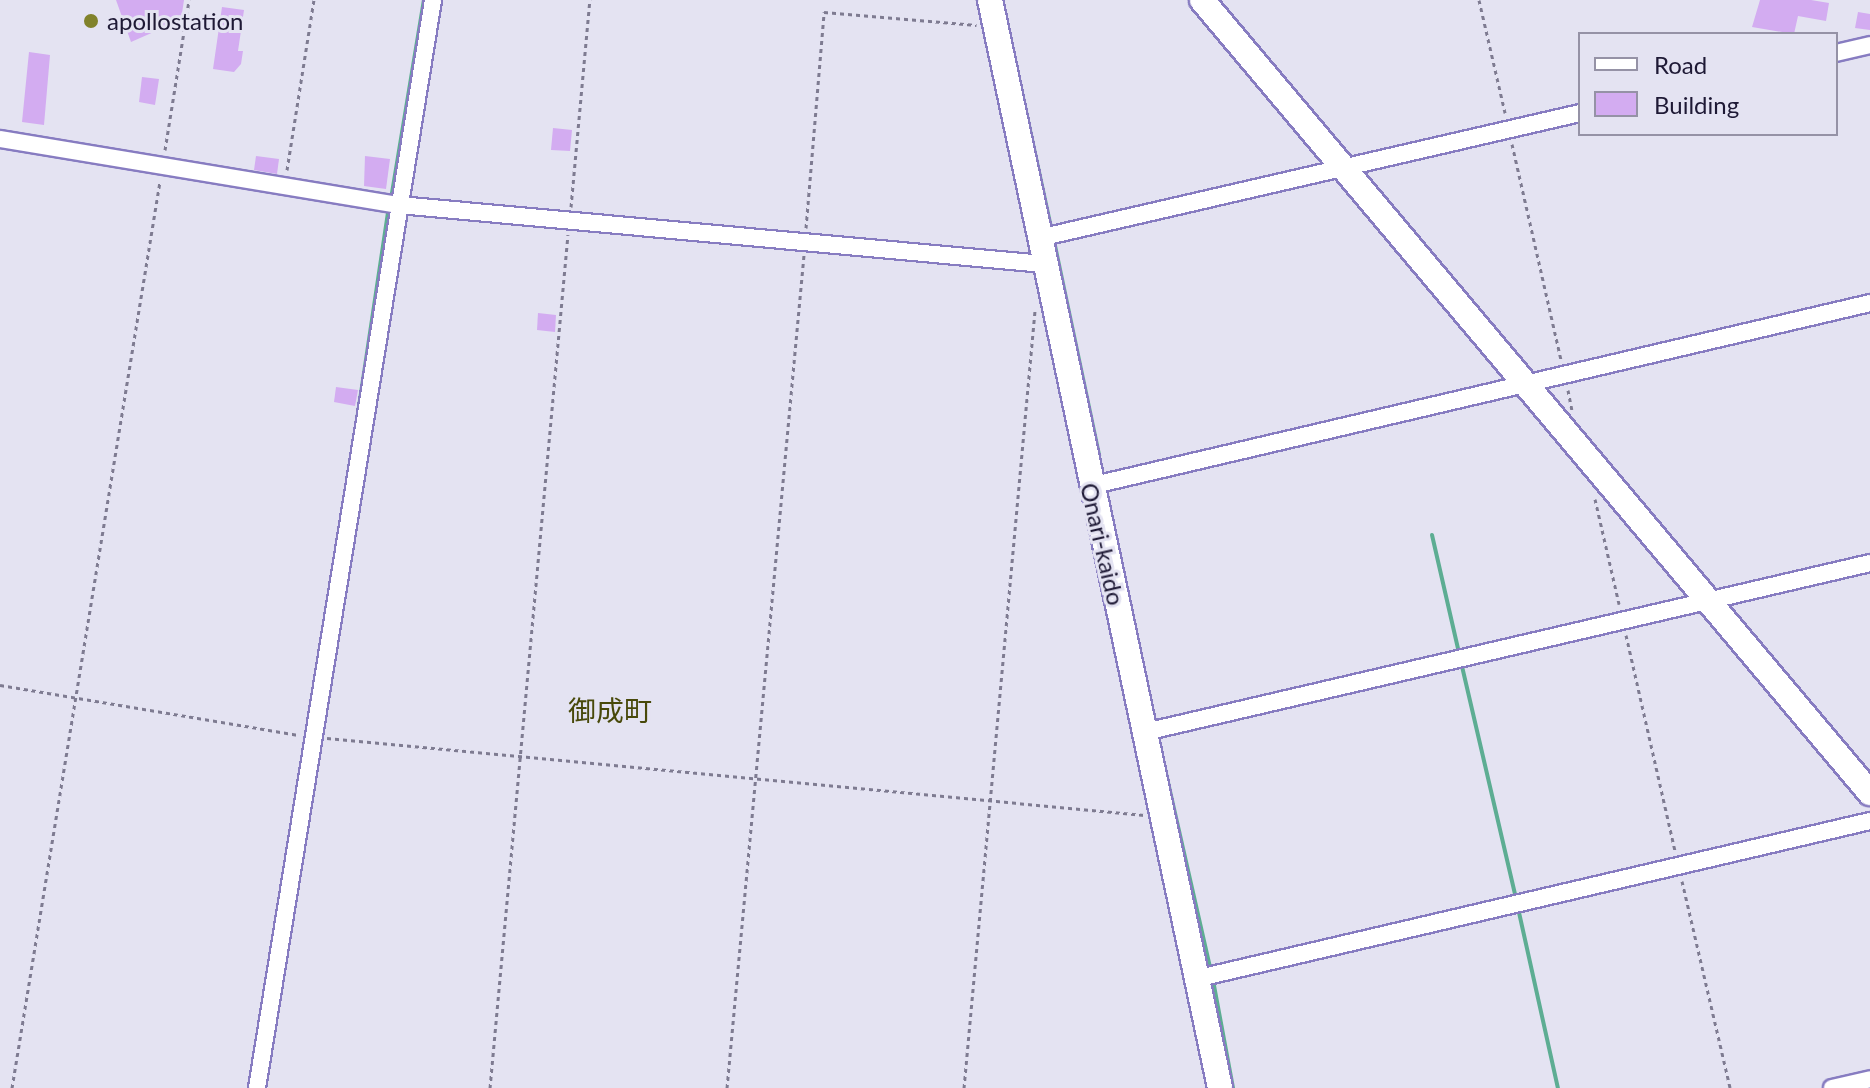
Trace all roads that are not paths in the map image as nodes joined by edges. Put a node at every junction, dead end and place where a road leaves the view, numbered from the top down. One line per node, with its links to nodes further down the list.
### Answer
1 (433, 0): 9 (street)
2 (990, 0): 10 (street, Onari-kaido)
3 (1202, 0): 8 (street)
4 (1870, 45): 5 (street)
5 (1838, 53)
6 (1578, 113): 8 (street)
7 (0, 139): 9 (street)
8 (1345, 168): 10 (street); 13 (street)
9 (399, 205): 11 (street); 22 (street)
10 (1039, 238): 11 (street, Onari-kaido)
11 (1043, 264): 14 (street, Onari-kaido)
12 (1870, 303): 13 (street)
13 (1524, 384): 14 (street); 16 (street)
14 (1090, 486): 17 (street, Onari-kaido)
15 (1870, 563): 16 (street)
16 (1707, 601): 17 (street); 18 (street)
17 (1145, 732): 20 (street, Onari-kaido)
18 (1870, 793)
19 (1870, 821): 20 (street)
20 (1199, 978): 23 (street, Onari-kaido)
21 (1870, 1079): 24 (street)
22 (257, 1088)
23 (1220, 1088)
24 (1832, 1088)

